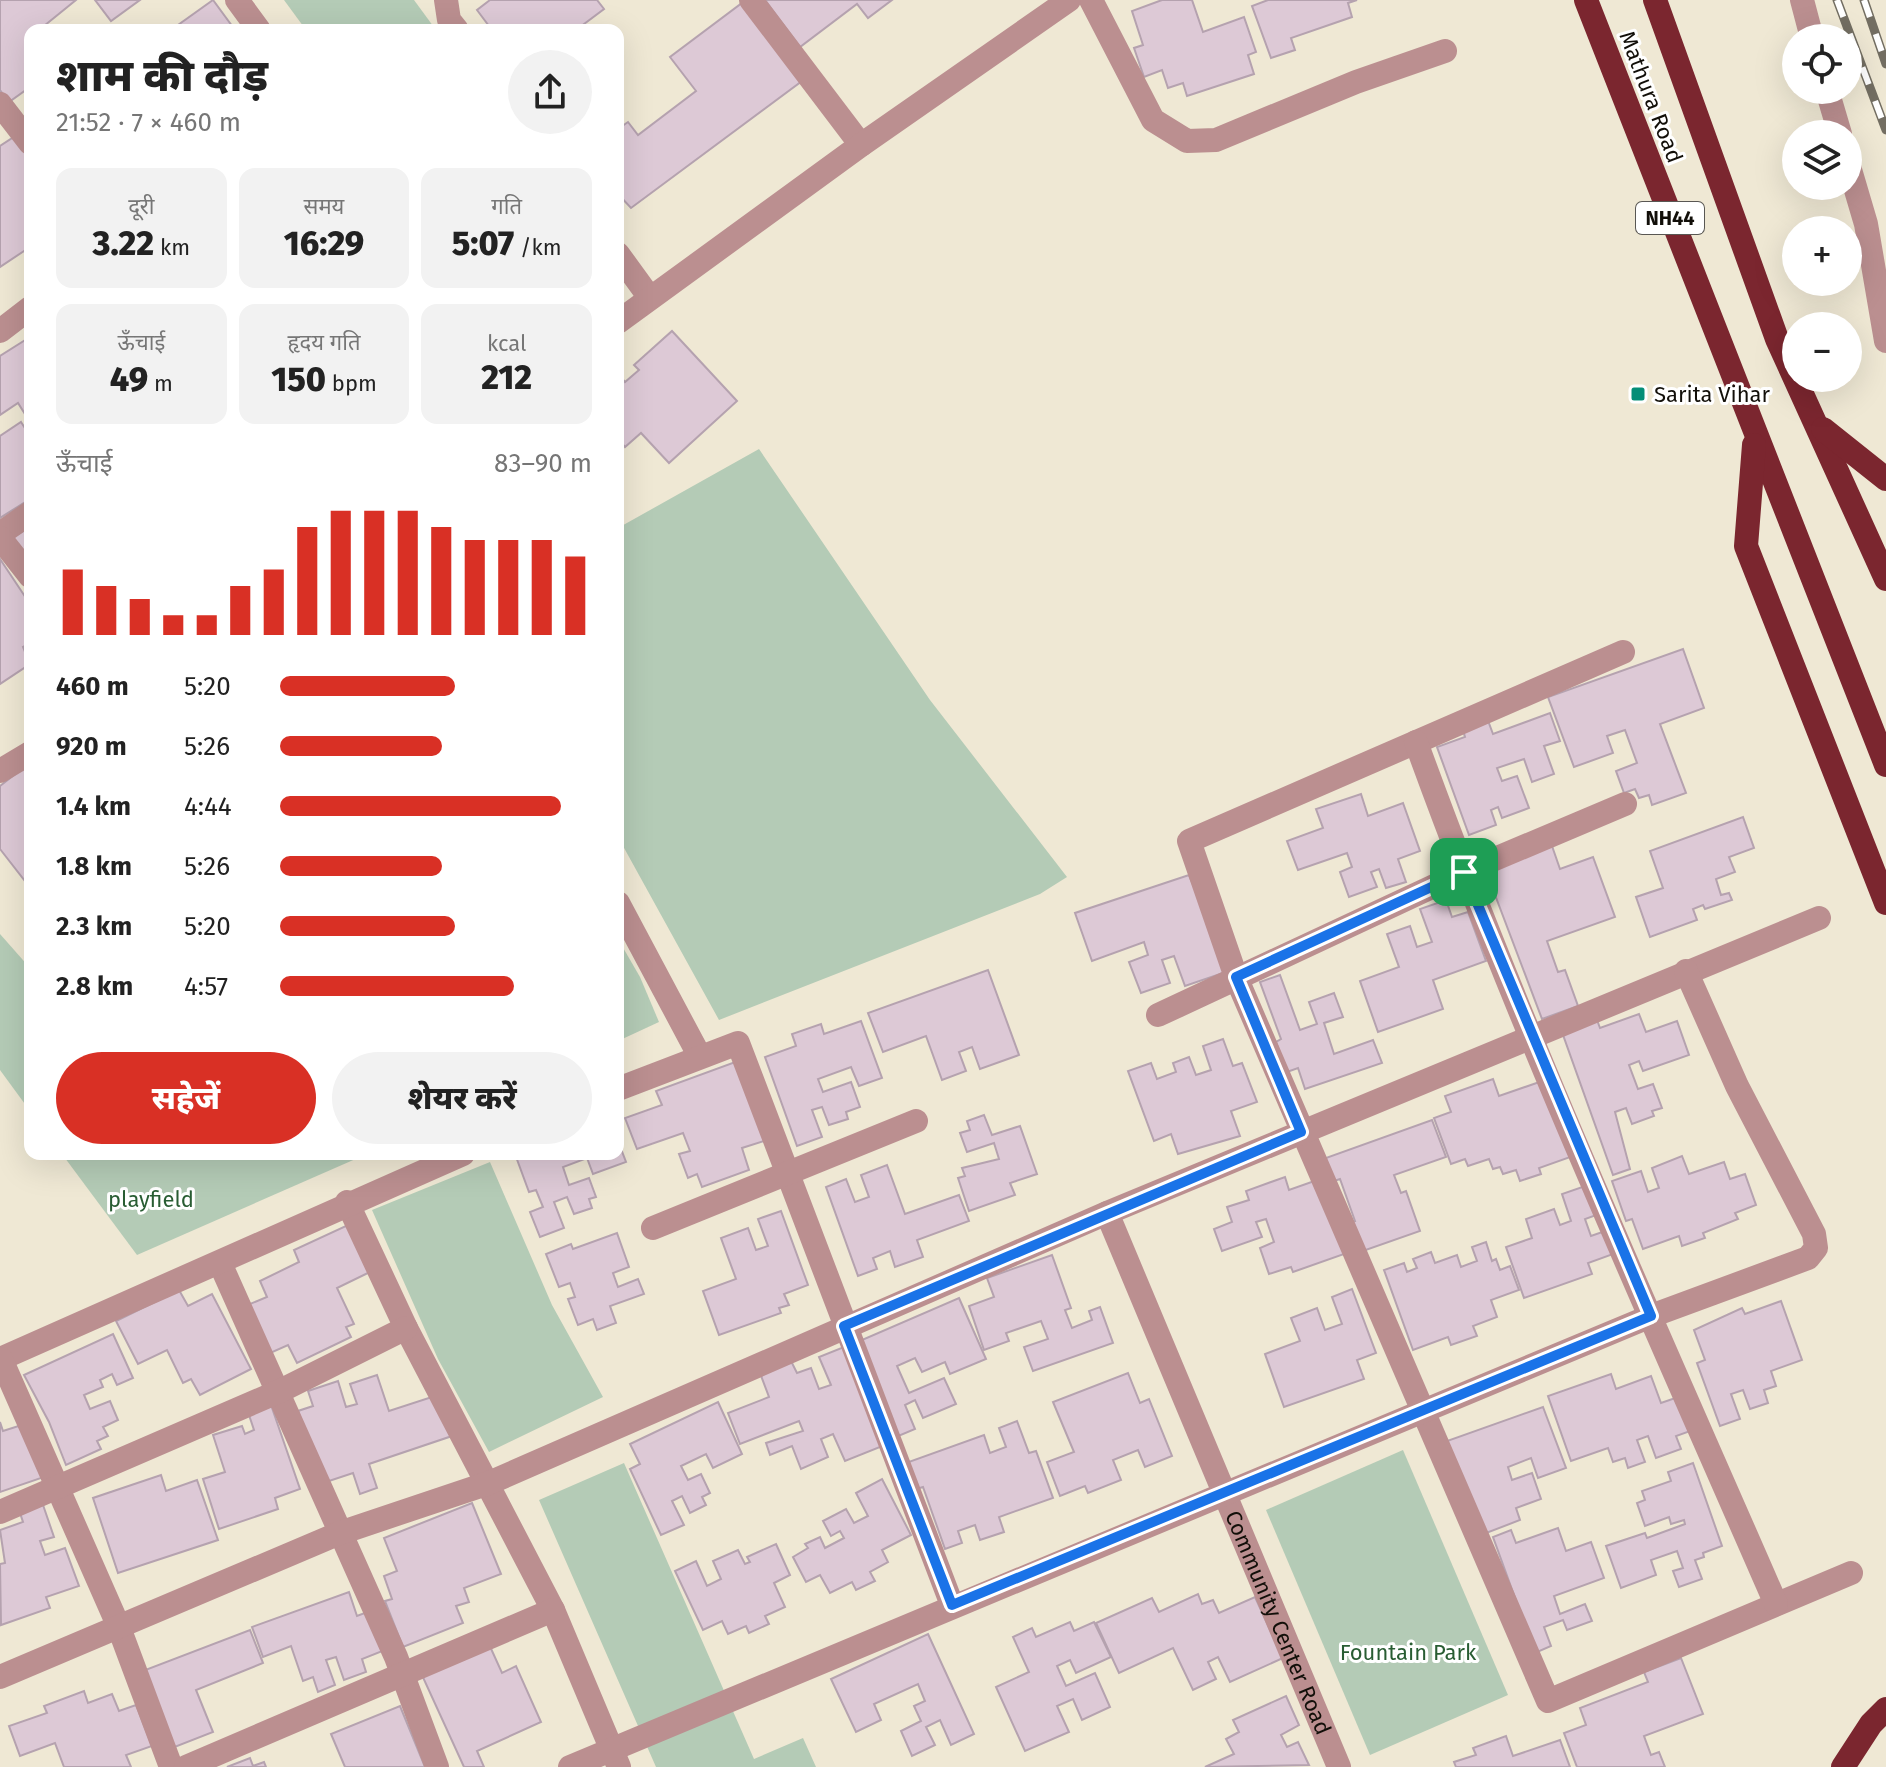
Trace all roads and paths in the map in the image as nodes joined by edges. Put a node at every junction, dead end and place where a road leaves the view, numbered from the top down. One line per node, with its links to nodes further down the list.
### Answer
1 (237, 0): 9 (street)
2 (446, 0): 10 (street)
3 (751, 0): 15 (street)
4 (1069, 0): 15 (street)
5 (1091, 0): 12 (street)
6 (1586, 0): 24 (highway, Mathura Road / NH44)
7 (1655, 0): 23 (highway, Mathura Road / NH44)
8 (1802, 0): 11 (street)
9 (255, 24)
10 (452, 24)
11 (1808, 24)
12 (1445, 51)
13 (0, 104): 14 (street)
14 (24, 135)
15 (861, 145): 18 (street)
16 (1859, 200): 22 (street)
17 (624, 262): 18 (street)
18 (650, 298): 20 (street)
19 (24, 313): 21 (street)
20 (624, 318)
21 (0, 331)
22 (1886, 341)
23 (1817, 425): 25 (highway); 29 (highway, NH44)
24 (1755, 436): 33 (highway, NH44); 37 (highway)
25 (1886, 479)
26 (24, 518): 27 (street)
27 (0, 536): 28 (street)
28 (24, 568)
29 (1886, 579)
30 (1623, 652): 31 (street)
31 (1416, 742): 36 (street); 41 (street)
32 (24, 757): 34 (street)
33 (1886, 765)
34 (0, 771)
35 (1625, 804): 36 (street)
36 (1464, 872): 41 (street); 43 (street)
37 (1886, 903)
38 (624, 914): 44 (street)
39 (1819, 918): 40 (street)
40 (1686, 971): 43 (street); 54 (street)
41 (1236, 977): 42 (street); 47 (street)
42 (1158, 1015)
43 (1531, 1035): 47 (street); 54 (street)
44 (699, 1055): 45 (street); 49 (street)
45 (624, 1086)
46 (916, 1121): 49 (street)
47 (1301, 1132): 51 (street); 59 (street)
48 (448, 1160): 50 (street)
49 (789, 1174): 52 (street); 55 (street)
50 (347, 1202): 53 (street); 56 (street)
51 (1107, 1213): 55 (street); 62 (street, Community Center Road)
52 (653, 1228)
53 (220, 1263): 57 (street); 58 (street)
54 (1651, 1316): 59 (street); 66 (street)
55 (844, 1326): 60 (street); 67 (street)
56 (406, 1328): 58 (street); 60 (street)
57 (0, 1359): 61 (street)
58 (280, 1391): 61 (street); 64 (street)
59 (1422, 1412): 62 (street); 66 (street)
60 (489, 1483): 64 (street); 68 (street)
61 (59, 1486): 63 (street); 69 (street)
62 (1225, 1494): 67 (street); 79 (street, Community Center Road)
63 (0, 1512)
64 (340, 1533): 69 (street); 71 (street)
65 (1851, 1573): 66 (street)
66 (1776, 1604)
67 (952, 1605): 73 (street)
68 (553, 1610): 71 (street); 73 (street)
69 (118, 1625): 70 (street); 75 (street)
70 (0, 1677)
71 (403, 1677): 76 (street); 77 (street)
72 (1886, 1709): 74 (highway)
73 (615, 1758): 78 (street)
74 (1844, 1765)
75 (171, 1767)
76 (186, 1767)
77 (437, 1767)
78 (570, 1767)
79 (1339, 1767)

